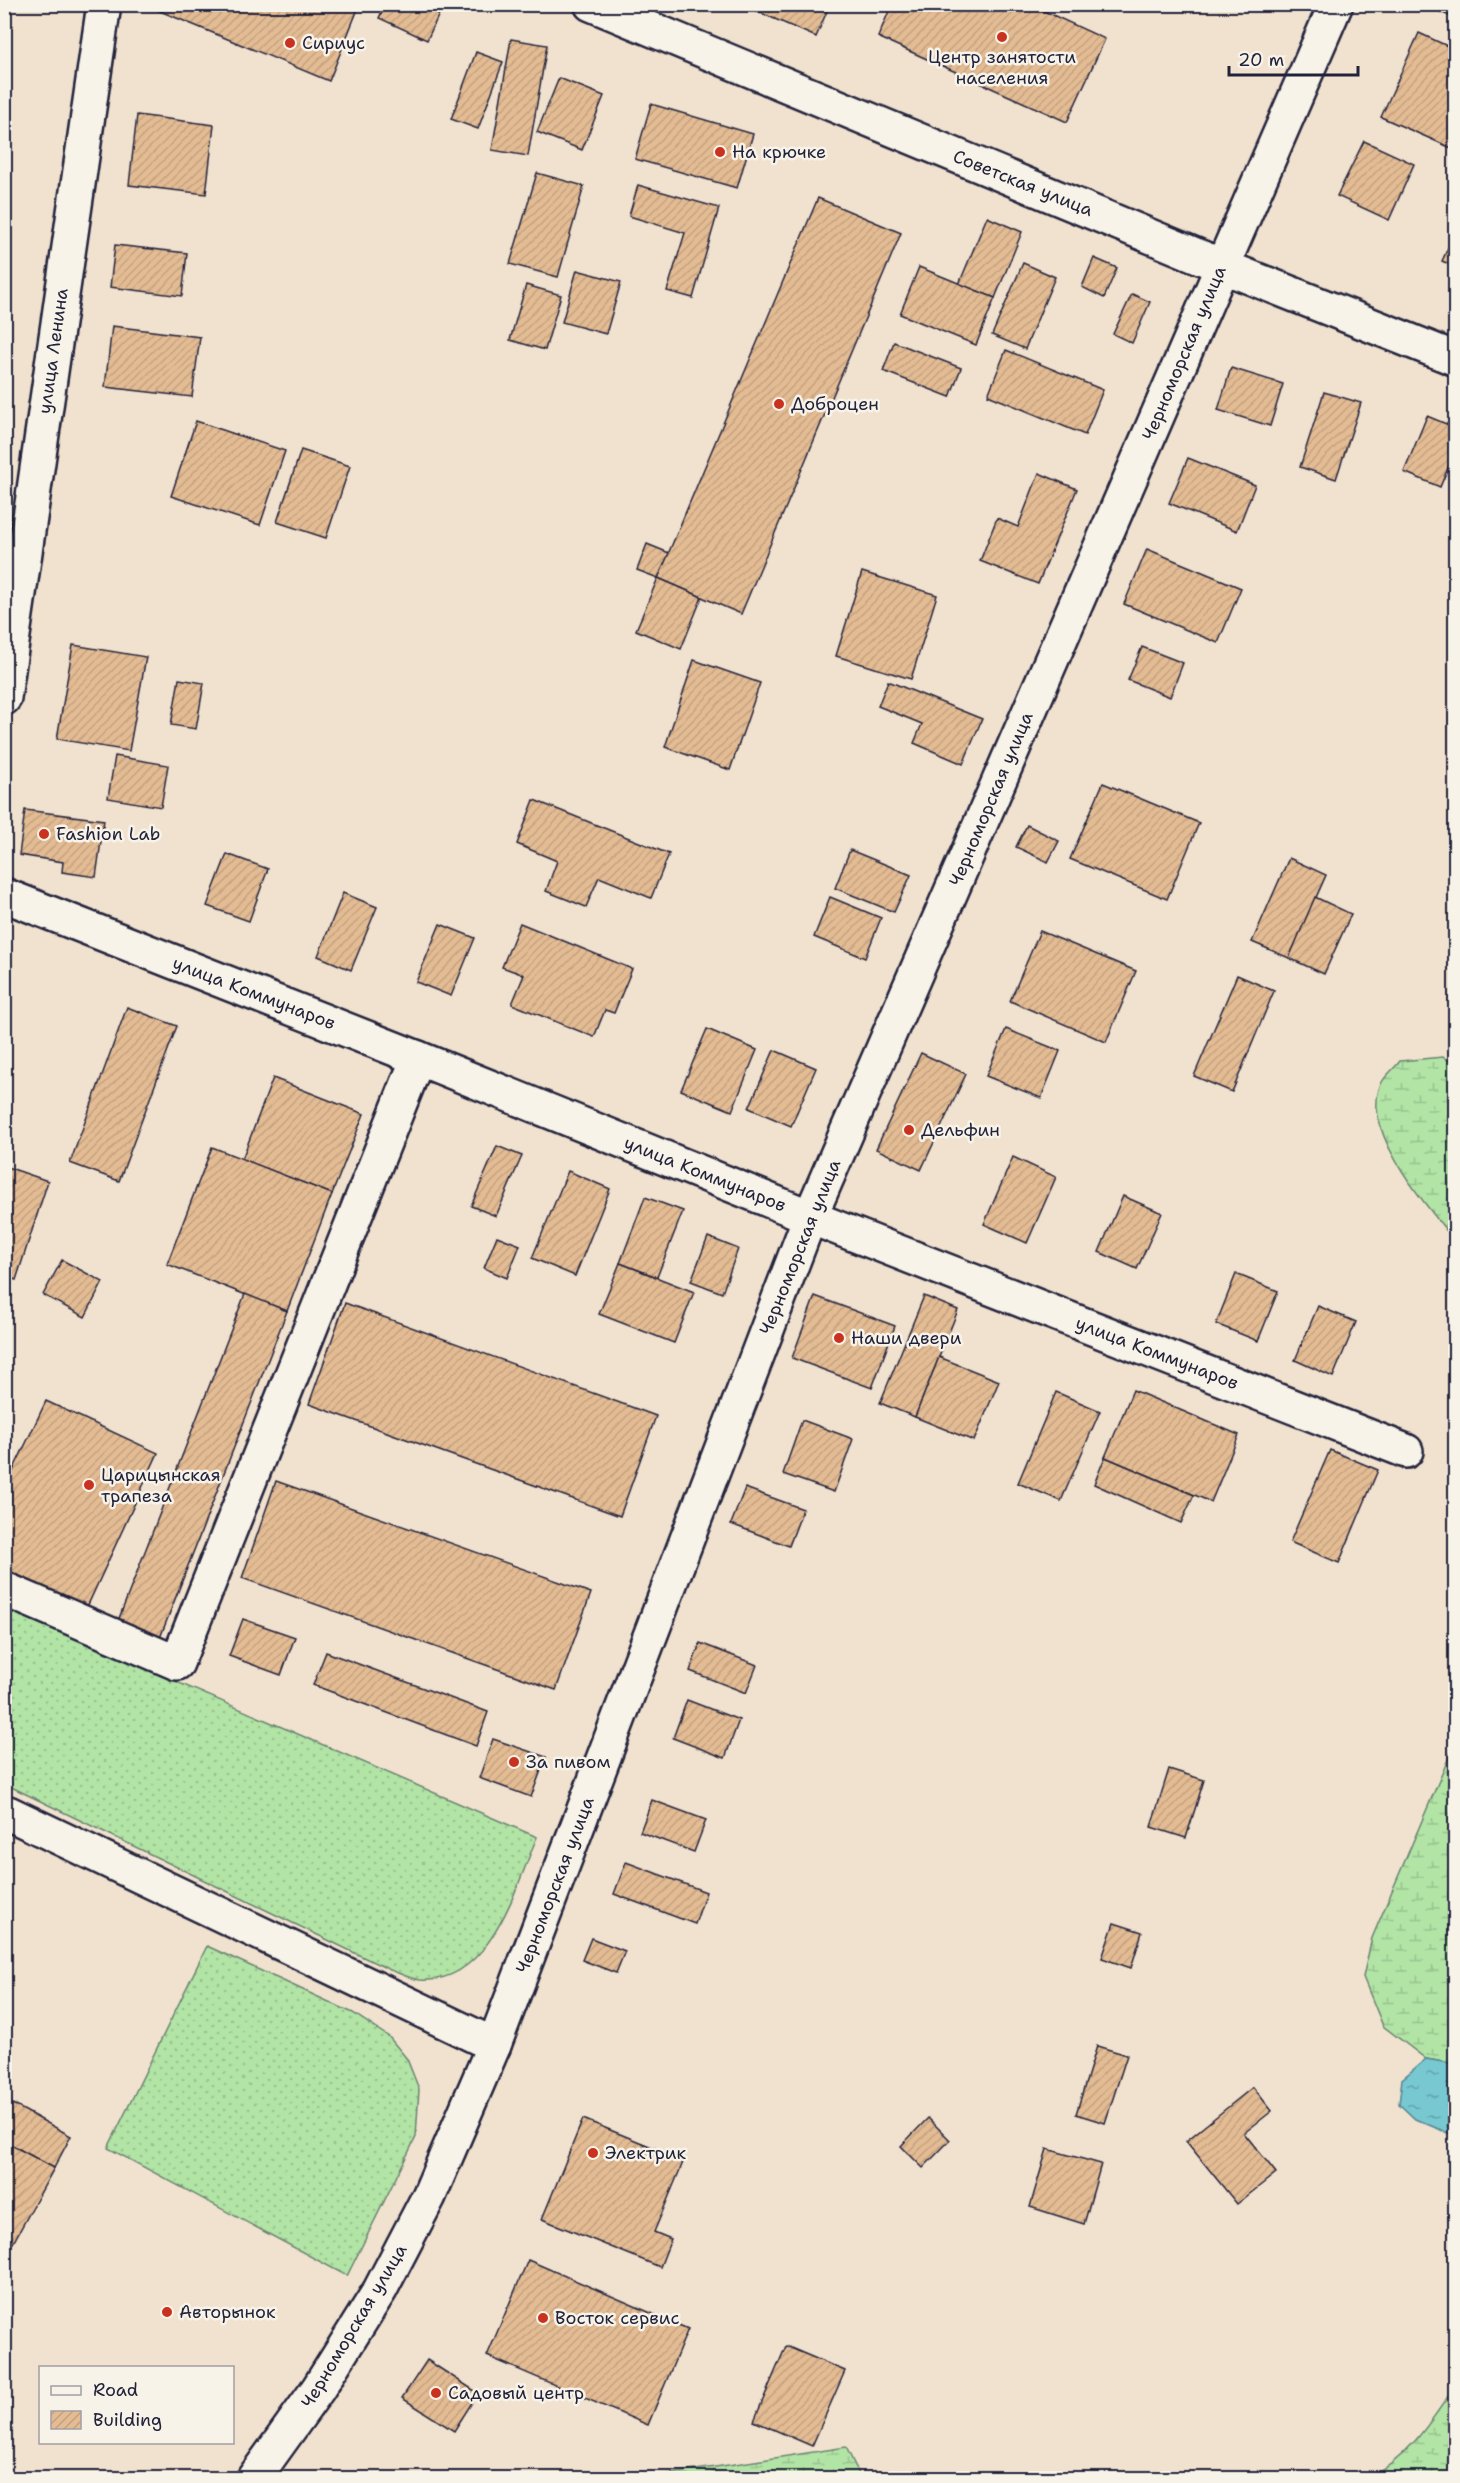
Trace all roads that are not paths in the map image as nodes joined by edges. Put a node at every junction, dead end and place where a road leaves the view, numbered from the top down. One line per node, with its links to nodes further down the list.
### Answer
1 (104, 4): 6 (street, улица Ленина)
2 (591, 4): 4 (street, Советская улица)
3 (1336, 4): 4 (street, Черноморская улица)
4 (1222, 266): 5 (street, Советская улица); 9 (street, Черноморская улица)
5 (1455, 359)
6 (4, 698)
7 (4, 895): 8 (street, улица Коммунаров)
8 (418, 1058): 9 (street, улица Коммунаров); 11 (street)
9 (810, 1217): 10 (street, улица Коммунаров); 13 (street, Черноморская улица)
10 (1406, 1451)
11 (4, 1588)
12 (8, 1813): 13 (street)
13 (494, 2044): 14 (street, Черноморская улица)
14 (254, 2478)

